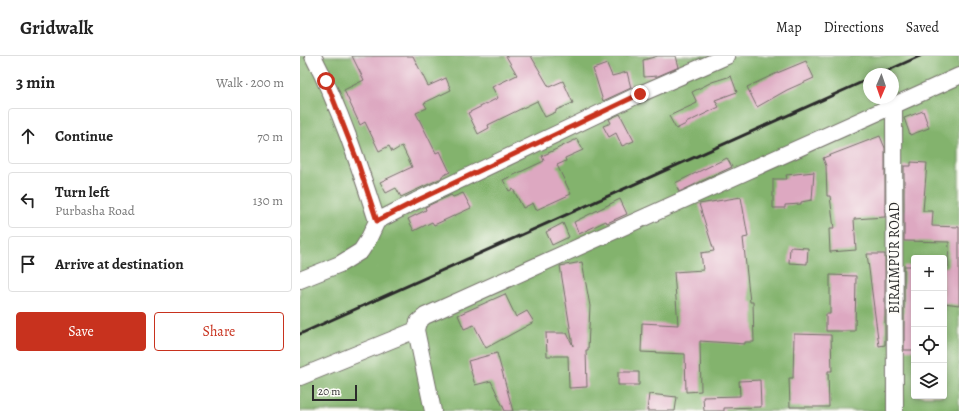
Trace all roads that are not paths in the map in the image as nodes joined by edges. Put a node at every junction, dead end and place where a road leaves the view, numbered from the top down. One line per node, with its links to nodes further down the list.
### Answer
1 (313, 56): 5 (street)
2 (727, 56): 5 (street)
3 (959, 76): 4 (street)
4 (894, 105): 7 (street); 10 (street, BIRAIMPUR ROAD)
5 (377, 221): 6 (street)
6 (300, 280)
7 (416, 330): 8 (street); 9 (street)
8 (300, 377)
9 (433, 411)
10 (895, 411)

